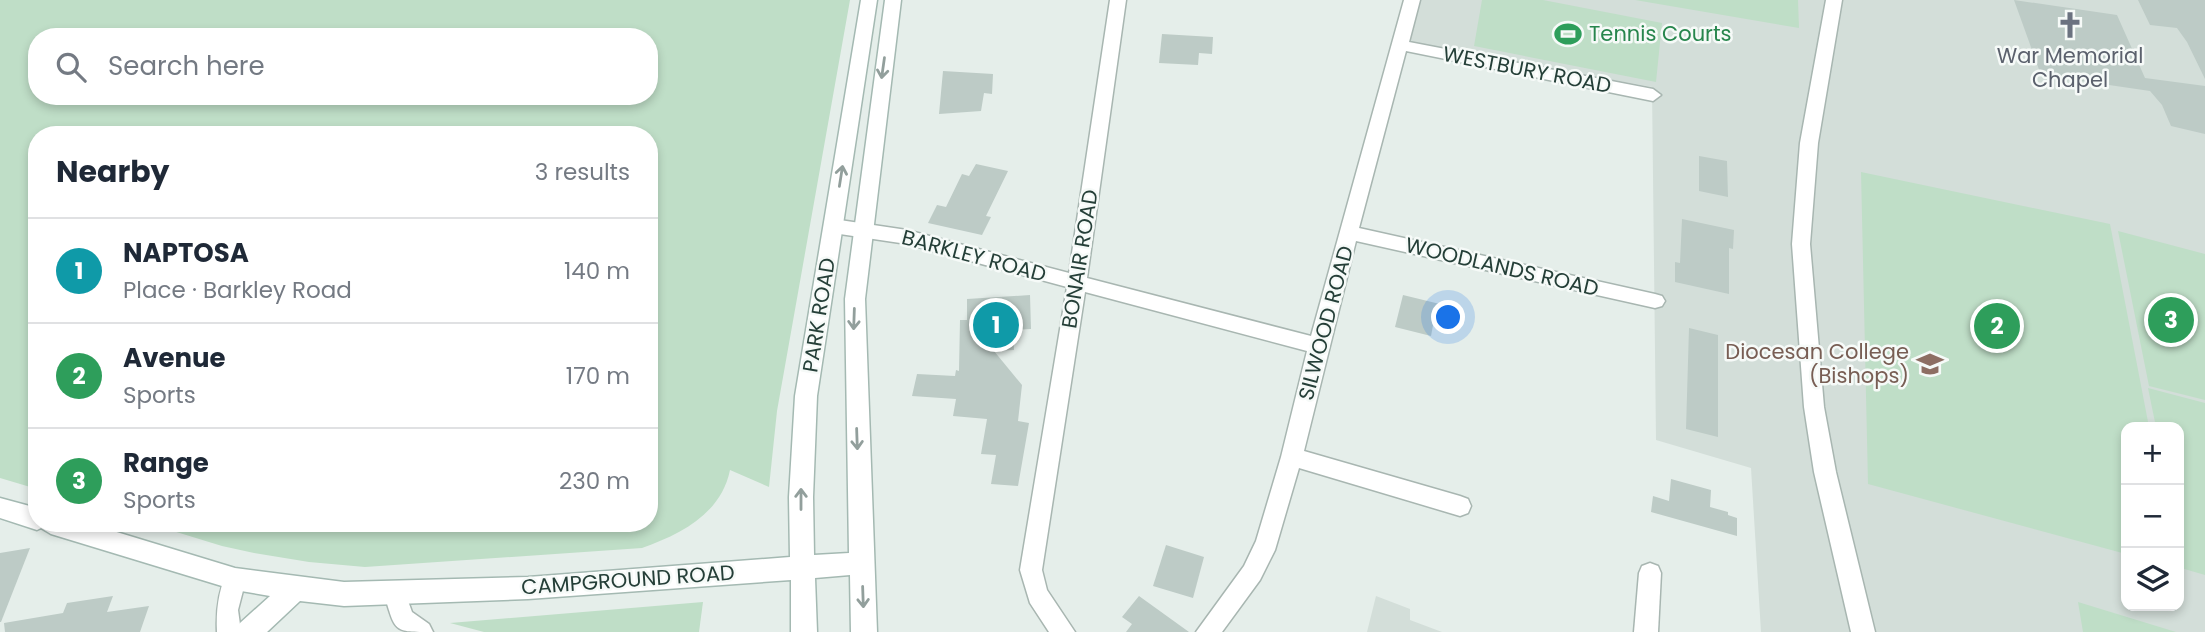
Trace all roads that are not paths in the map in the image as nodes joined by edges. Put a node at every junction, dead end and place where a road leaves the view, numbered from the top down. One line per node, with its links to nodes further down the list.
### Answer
1 (869, 0): 8 (main road, PARK ROAD, one-way to 1)
2 (893, 0): 9 (main road, PARK ROAD, one-way to 9)
3 (1118, 0): 11 (street, BONAIR ROAD)
4 (1412, 0): 6 (street, SILWOOD ROAD)
5 (1834, 0): 33 (street)
6 (1400, 45): 7 (street, WESTBURY ROAD); 10 (street, SILWOOD ROAD)
7 (1653, 96)
8 (833, 226): 9 (street, BARKLEY ROAD); 20 (main road, PARK ROAD, one-way to 8)
9 (862, 230): 11 (street, BARKLEY ROAD); 19 (main road, PARK ROAD, one-way to 19)
10 (1350, 233): 12 (street, WOODLANDS ROAD); 13 (street, SILWOOD ROAD)
11 (1077, 284): 13 (street, BARKLEY ROAD); 30 (street, BONAIR ROAD)
12 (1655, 300)
13 (1318, 346): 14 (street, SILWOOD ROAD)
14 (1292, 457): 15 (street); 31 (street, SILWOOD ROAD)
15 (1460, 506)
16 (0, 508): 17 (main road)
17 (28, 516)
18 (81, 532): 22 (main road, CAMPGROUND ROAD)
19 (862, 563): 20 (main road, CAMPGROUND ROAD); 29 (main road, PARK ROAD, one-way to 29)
20 (801, 567): 24 (main road, CAMPGROUND ROAD); 28 (main road, PARK ROAD)
21 (1650, 573): 32 (street)
22 (235, 579): 23 (main road, CAMPGROUND ROAD); 25 (street)
23 (295, 589): 24 (main road, CAMPGROUND ROAD); 26 (main road)
24 (395, 594): 27 (street)
25 (229, 632)
26 (249, 632)
27 (421, 632)
28 (804, 632)
29 (864, 632)
30 (1063, 632)
31 (1208, 632)
32 (1646, 632)
33 (1863, 632)

